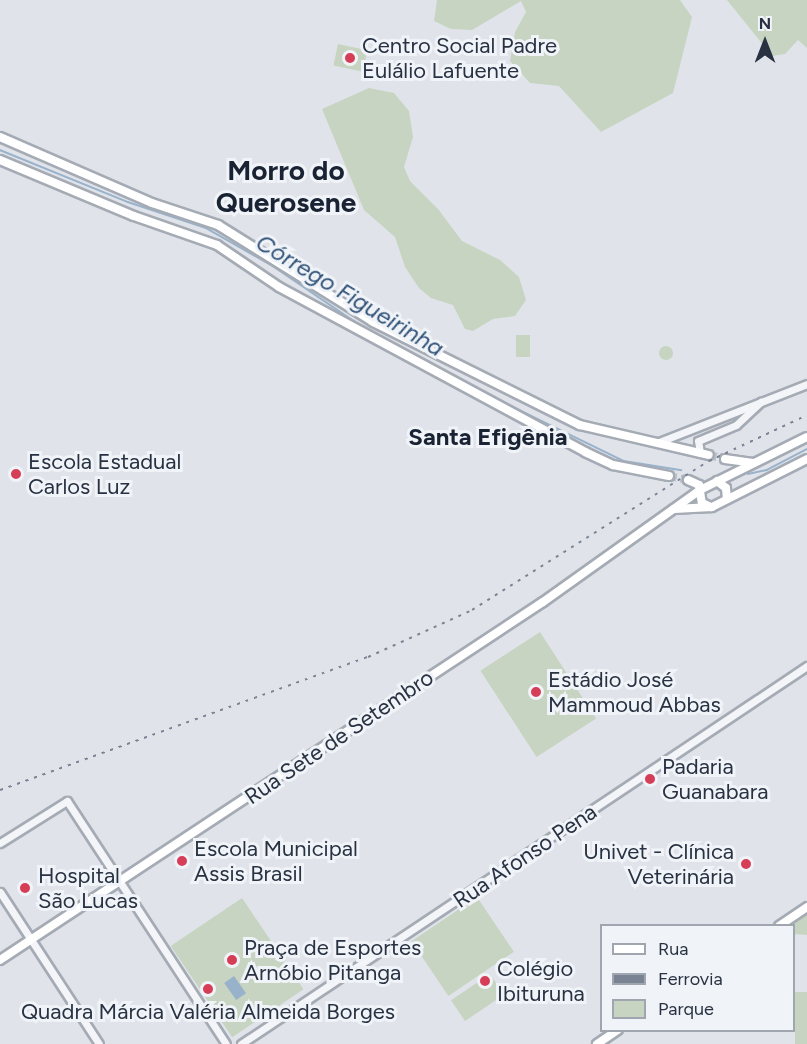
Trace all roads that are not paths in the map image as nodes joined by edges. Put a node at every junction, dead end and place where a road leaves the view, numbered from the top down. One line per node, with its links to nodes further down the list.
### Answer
1 (0, 137): 3 (main road)
2 (0, 160): 4 (main road)
3 (428, 351): 4 (main road); 8 (main road)
4 (420, 365): 13 (main road)
5 (807, 384): 6 (street)
6 (765, 398): 8 (street); 9 (street)
7 (807, 437): 12 (main road, Rua Sete de Setembro)
8 (650, 444): 9 (main road)
9 (705, 454)
10 (725, 459): 12 (main road)
11 (807, 459): 17 (main road)
12 (753, 463): 15 (main road, Rua Sete de Setembro)
13 (669, 476)
14 (688, 480): 16 (main road)
15 (717, 481): 16 (main road, Rua Sete de Setembro); 17 (main road)
16 (700, 490): 18 (main road); 19 (main road, Rua Sete de Setembro)
17 (727, 499): 18 (main road)
18 (712, 507): 19 (main road)
19 (674, 509): 22 (main road, Rua Sete de Setembro)
20 (807, 666): 31 (street, Rua Afonso Pena)
21 (0, 843): 22 (street)
22 (118, 883): 26 (main road, Rua Sete de Setembro); 30 (street)
23 (0, 892): 26 (street)
24 (807, 907): 25 (main road)
25 (782, 924)
26 (32, 941): 27 (main road, Rua Sete de Setembro); 29 (street)
27 (0, 960)
28 (615, 1032): 32 (main road)
29 (99, 1044)
30 (226, 1044)
31 (241, 1044)
32 (597, 1044)

